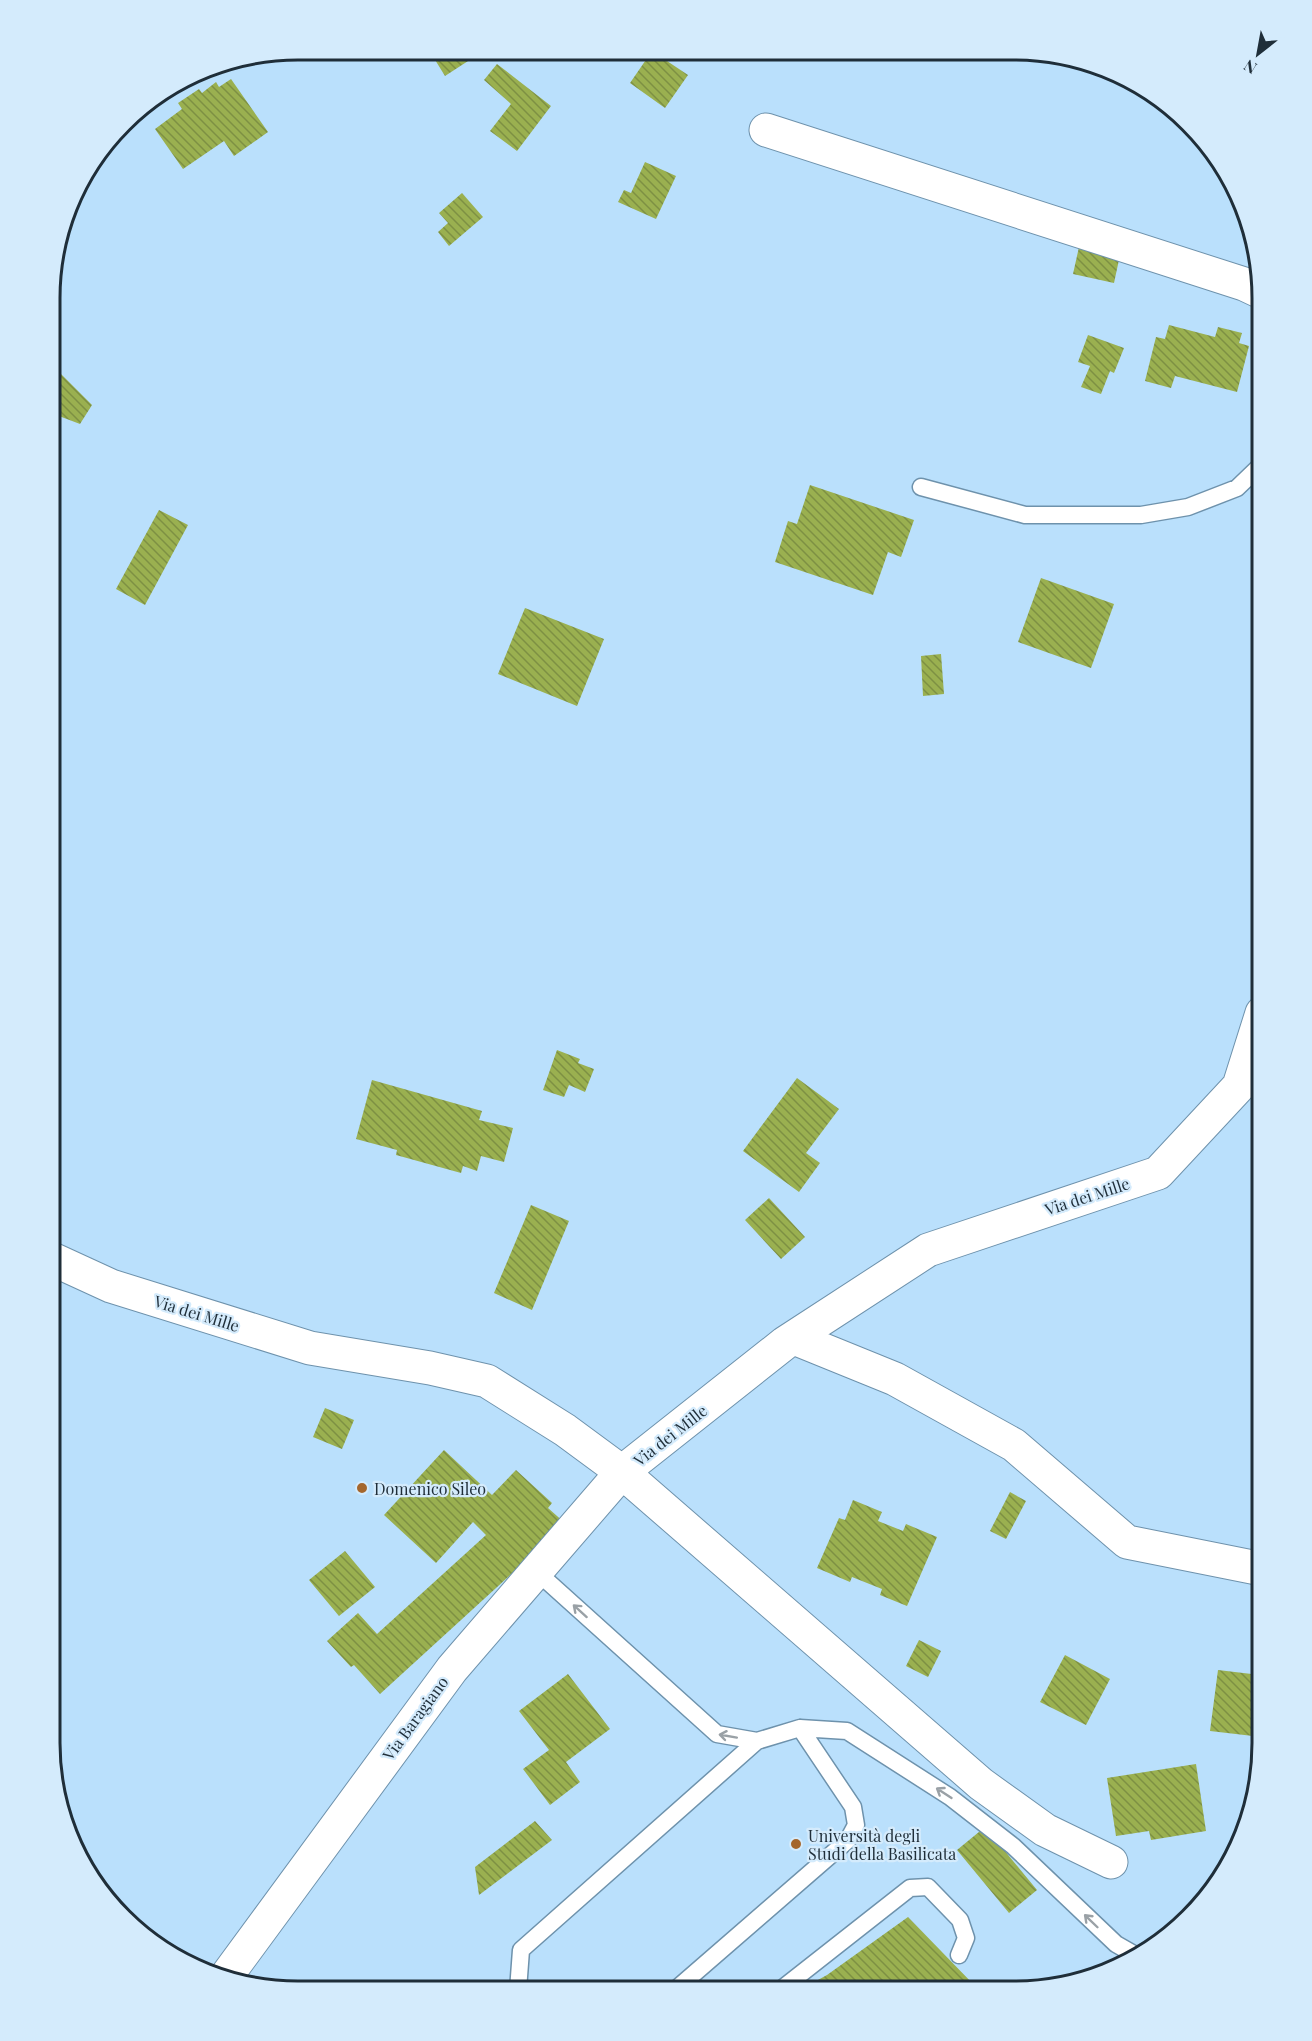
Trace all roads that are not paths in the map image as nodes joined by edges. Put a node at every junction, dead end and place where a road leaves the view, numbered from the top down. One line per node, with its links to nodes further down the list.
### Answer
1 (766, 130): 2 (street)
2 (1251, 288)
3 (1252, 474): 4 (lane)
4 (921, 487)
5 (1250, 1088): 7 (street, Via dei Mille)
6 (60, 1263): 8 (street, Via dei Mille)
7 (794, 1338): 8 (street, Via dei Mille); 9 (street)
8 (622, 1472): 10 (street, Via Baragiano); 13 (street)
9 (1252, 1567)
10 (536, 1571): 12 (lane, one-way to 10); 16 (street, Via Baragiano)
11 (800, 1728): 12 (lane); 14 (lane, one-way to 11); 18 (lane)
12 (757, 1741): 17 (lane)
13 (1111, 1862)
14 (1129, 1951)
15 (959, 1954): 19 (lane)
16 (230, 1971)
17 (519, 1981)
18 (684, 1981)
19 (792, 1981)

